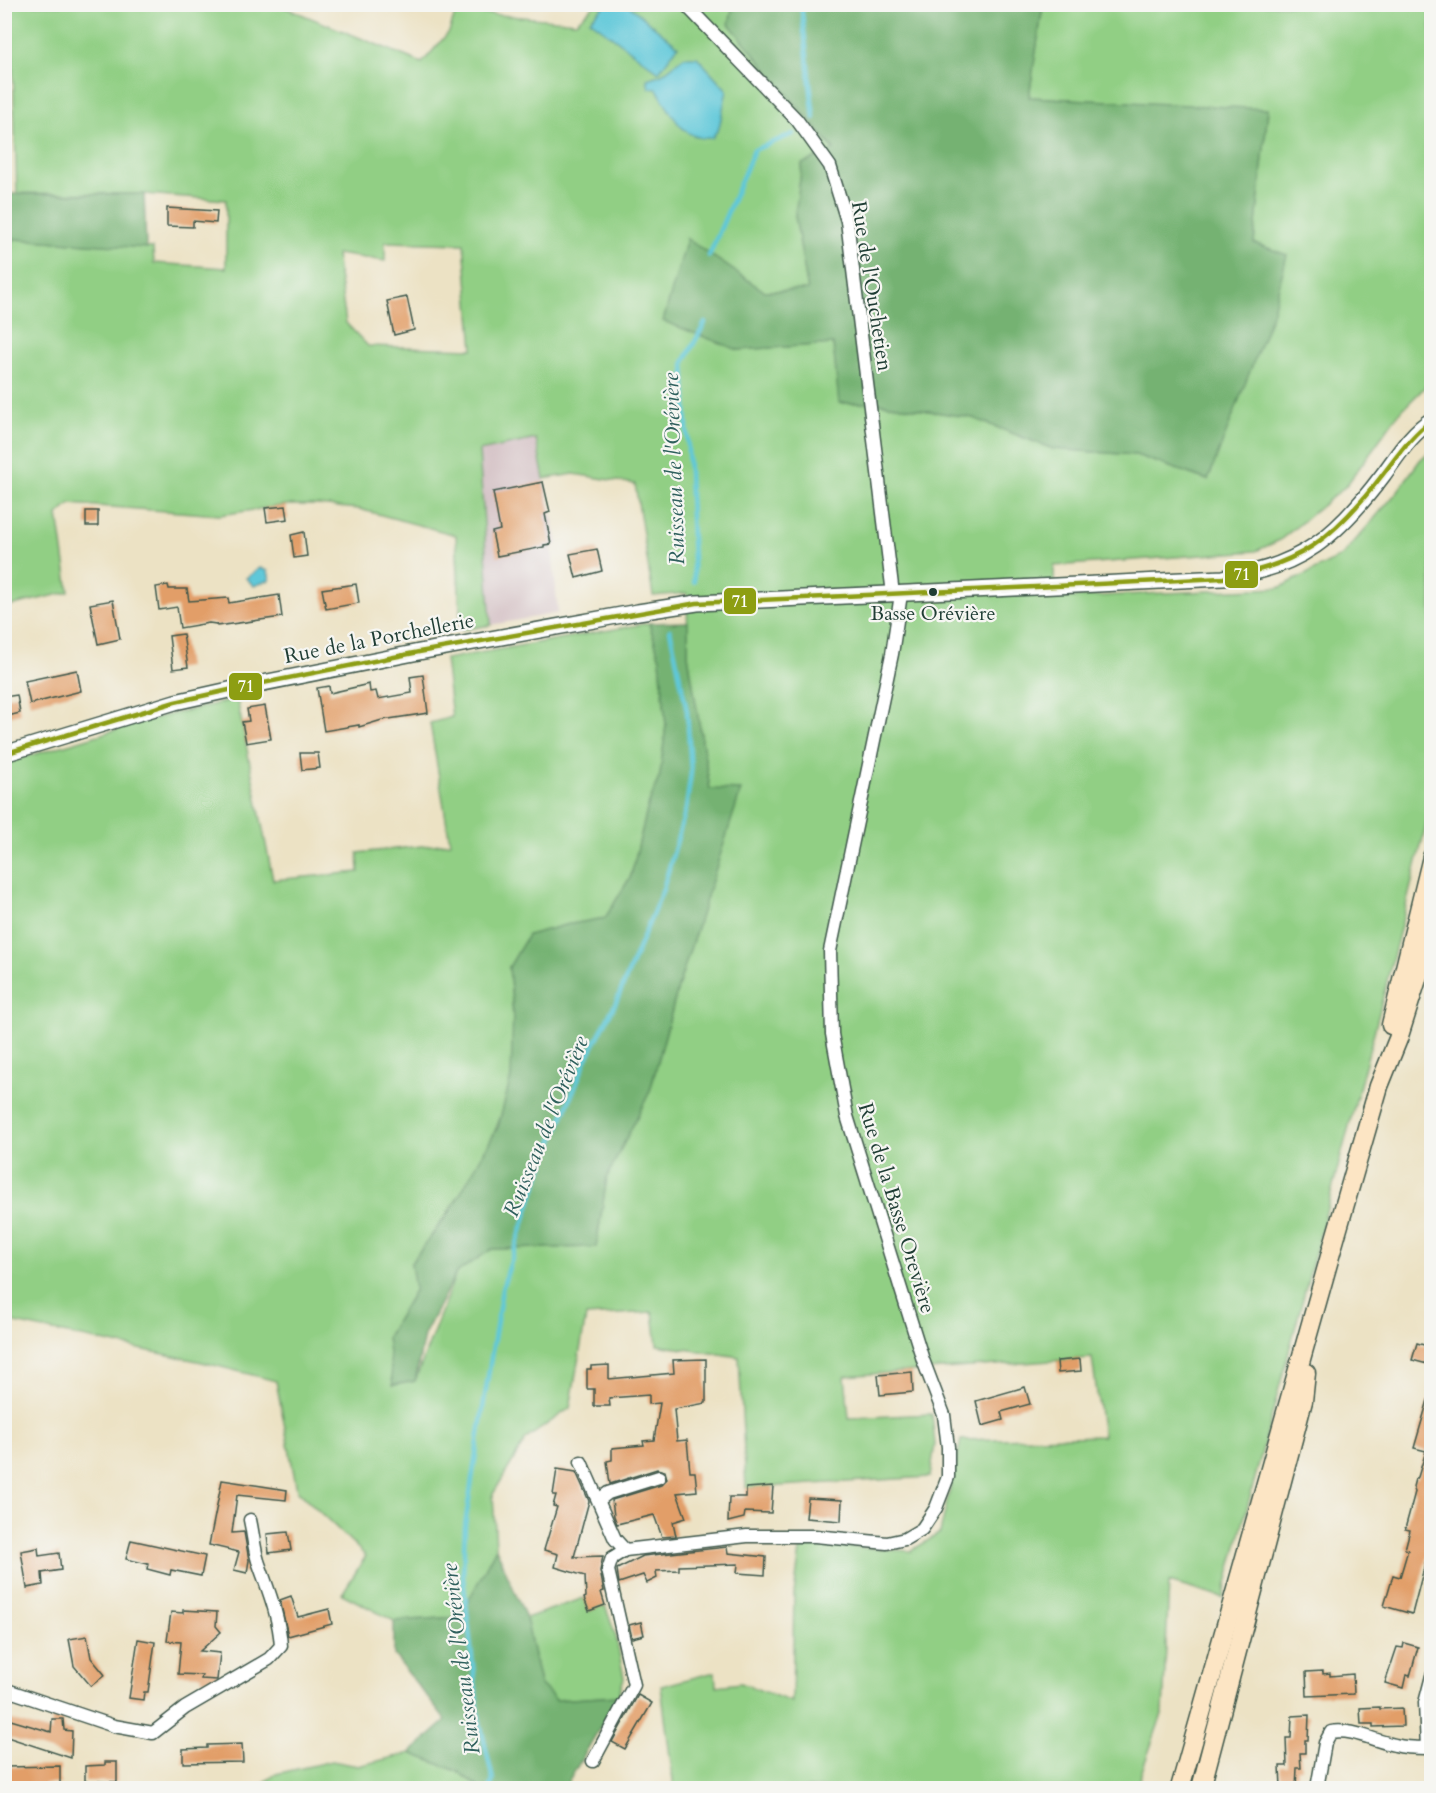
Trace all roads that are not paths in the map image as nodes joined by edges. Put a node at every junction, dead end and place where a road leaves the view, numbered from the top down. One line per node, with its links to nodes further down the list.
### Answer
1 (685, 4): 3 (street, Rue de l'Ouchetien)
2 (1431, 420): 3 (street, Rue de la Porchellerie)
3 (897, 594): 4 (street, Rue de la Porchellerie); 13 (street, Rue de la Basse Orevière)
4 (4, 754)
5 (1431, 857): 7 (main road)
6 (1431, 932): 7 (main road)
7 (1380, 1086): 8 (main road)
8 (1311, 1320): 19 (main road); 20 (main road)
9 (581, 1462): 11 (street)
10 (659, 1477): 11 (street)
11 (599, 1500): 13 (street)
12 (250, 1520): 17 (street)
13 (625, 1550): 18 (street)
14 (1431, 1618): 15 (street)
15 (1431, 1626)
16 (1431, 1676): 21 (street)
17 (4, 1689)
18 (593, 1761)
19 (1180, 1788)
20 (1200, 1788)
21 (1317, 1788)

